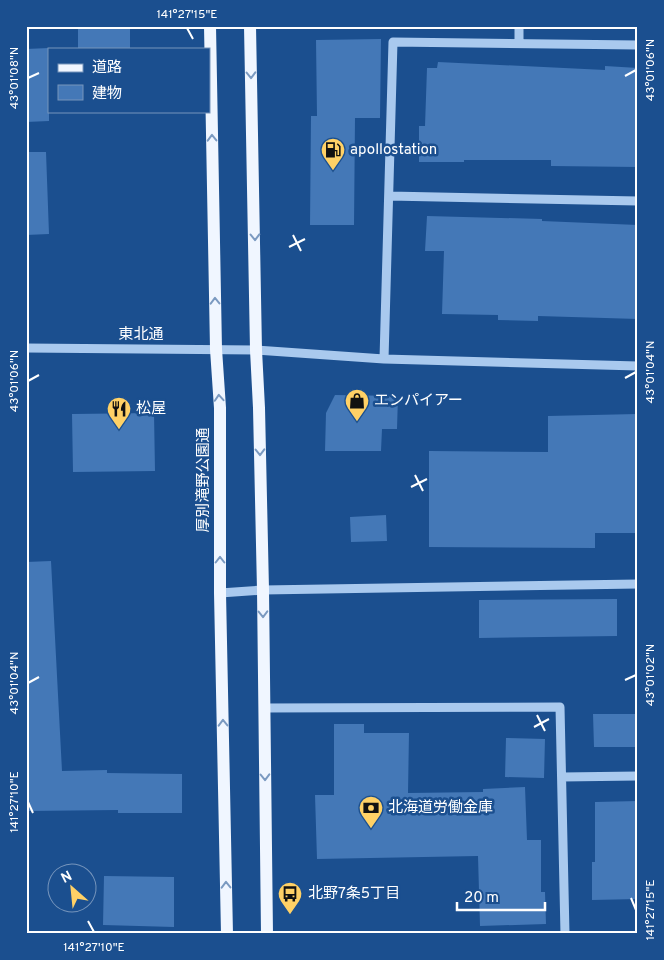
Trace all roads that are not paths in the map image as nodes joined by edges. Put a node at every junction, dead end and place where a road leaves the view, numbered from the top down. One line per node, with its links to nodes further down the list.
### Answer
1 (210, 26): 9 (main road, 厚別滝野公園通, one-way to 1)
2 (250, 26): 10 (main road, one-way to 10)
3 (519, 26): 4 (street)
4 (519, 43): 5 (street); 6 (street)
5 (638, 45)
6 (388, 196): 7 (street); 11 (street)
7 (638, 201)
8 (26, 348): 9 (street, 東北通)
9 (216, 350): 10 (street, 東北通); 15 (main road, 厚別滝野公園通, one-way to 9)
10 (256, 350): 11 (street, 東北通); 14 (main road, one-way to 14)
11 (384, 358): 12 (street, 東北通)
12 (638, 366)
13 (638, 584): 14 (street)
14 (263, 590): 15 (street); 16 (main road, one-way to 16)
15 (220, 593): 19 (main road, 厚別滝野公園通, one-way to 15)
16 (264, 708): 18 (street); 20 (main road, one-way to 20)
17 (638, 776): 18 (street)
18 (562, 777): 21 (street)
19 (227, 934)
20 (267, 934)
21 (565, 934)

